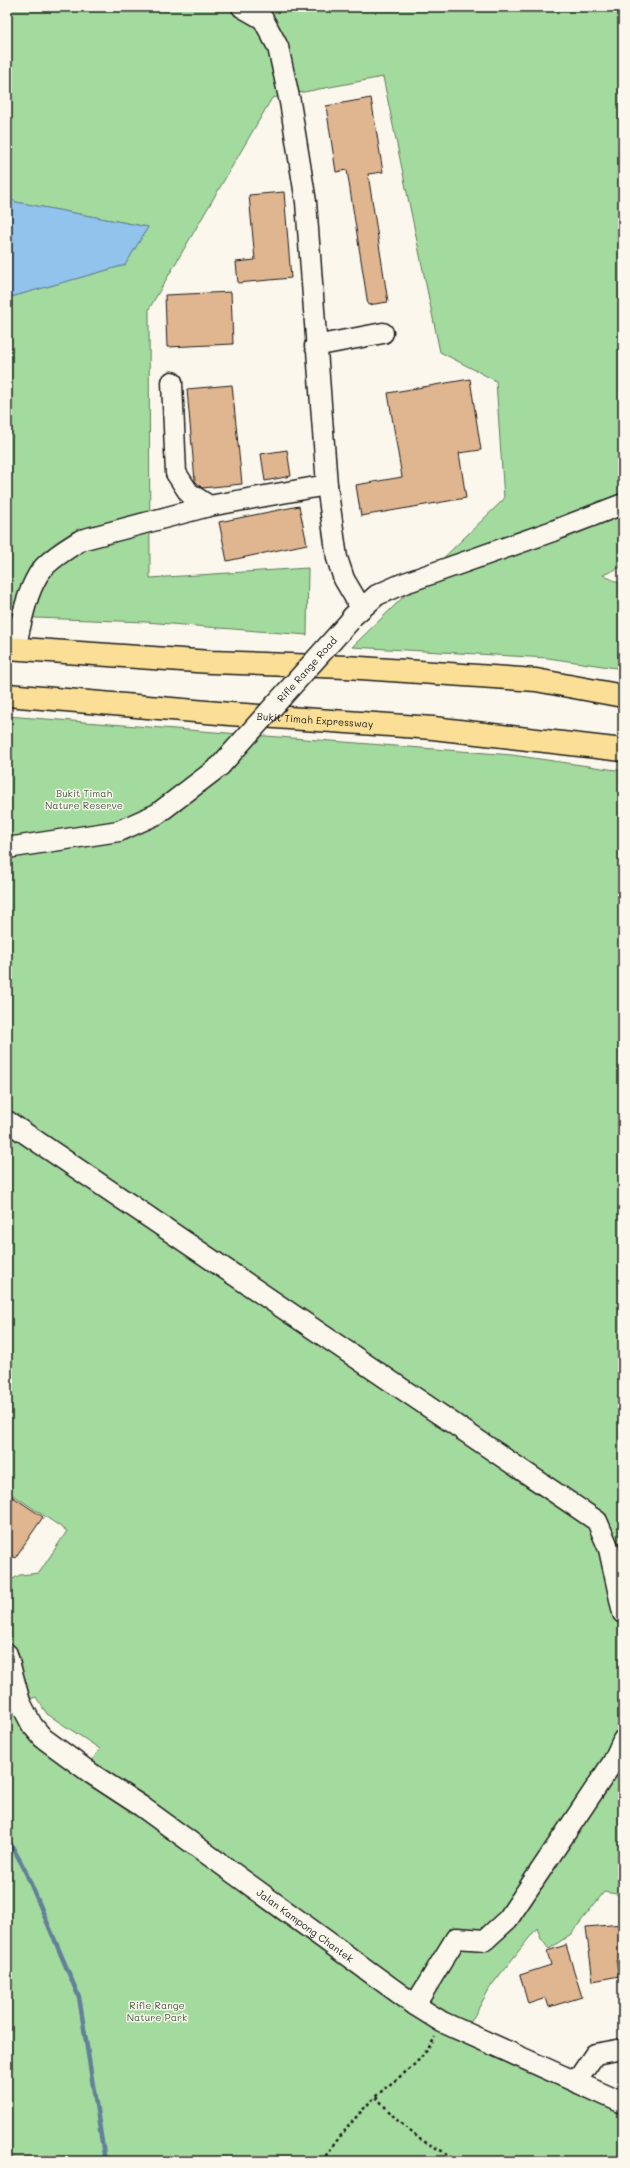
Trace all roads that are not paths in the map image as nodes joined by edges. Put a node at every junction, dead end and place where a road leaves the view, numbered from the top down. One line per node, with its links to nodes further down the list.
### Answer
1 (242, 7): 3 (street)
2 (384, 333): 3 (street)
3 (315, 346): 5 (street)
4 (172, 382): 7 (street)
5 (327, 485): 7 (street); 8 (street)
6 (623, 504): 8 (street, Rifle Range Road)
7 (209, 506): 9 (street)
8 (355, 614): 13 (street, Rifle Range Road, bridge)
9 (11, 648): 11 (highway)
10 (7, 695): 12 (highway, Bukit Timah Expressway)
11 (623, 696)
12 (623, 750)
13 (7, 848)
14 (7, 1121): 15 (street)
15 (623, 1613)
16 (7, 1654): 18 (street, Jalan Kampong Chantek)
17 (623, 1740): 18 (street)
18 (415, 2005): 20 (street, Jalan Kampong Chantek)
19 (623, 2049): 20 (street)
20 (576, 2082): 21 (street, Jalan Kampong Chantek)
21 (623, 2103)

